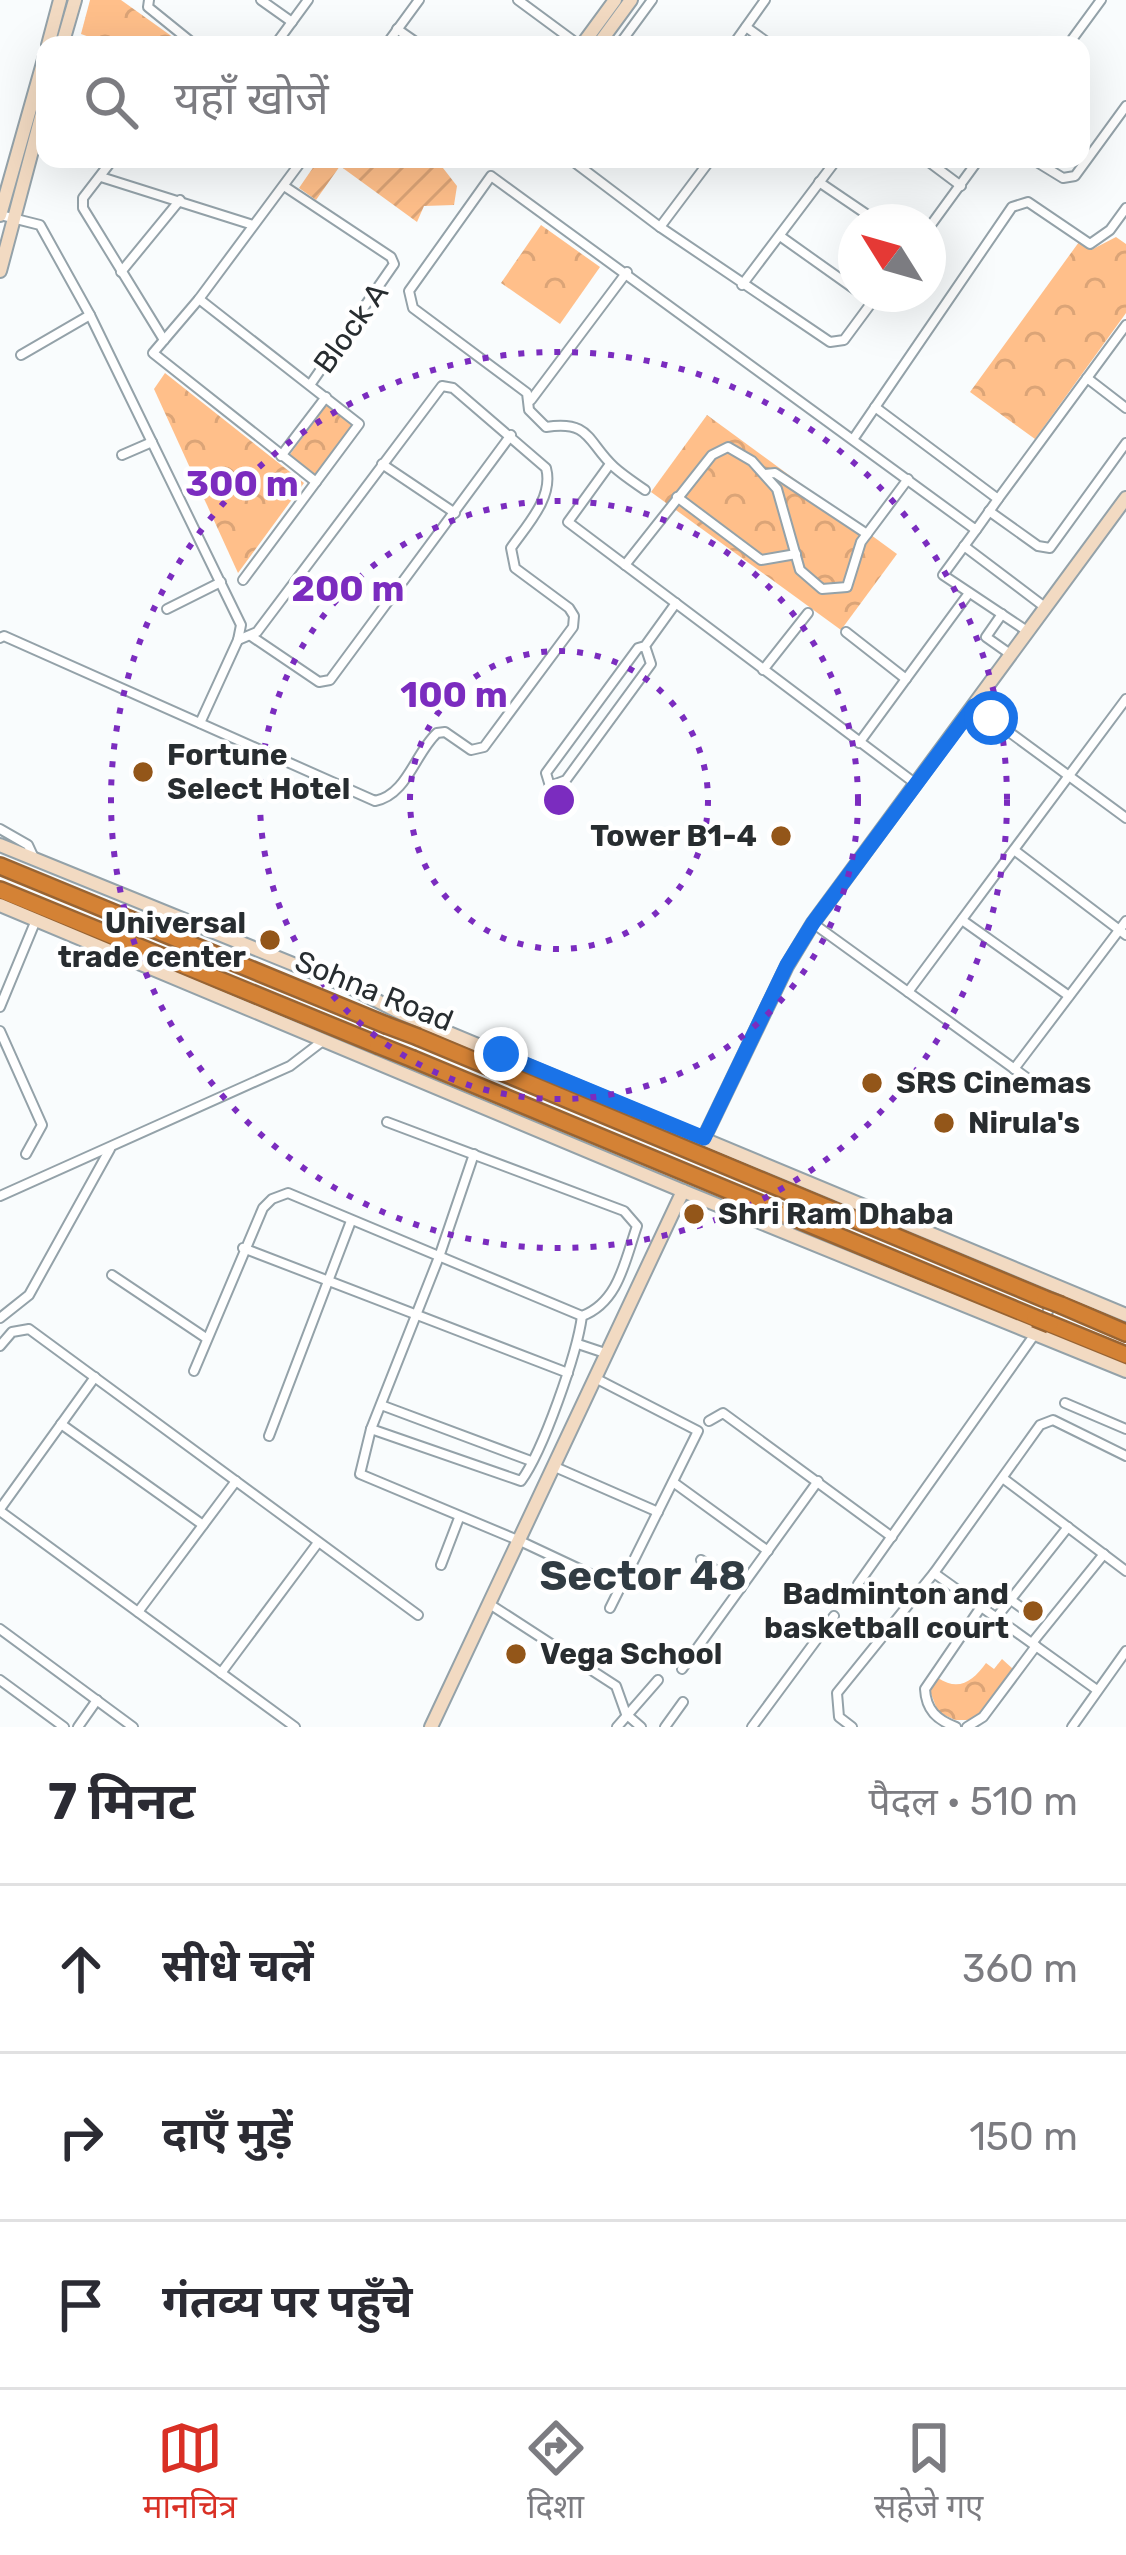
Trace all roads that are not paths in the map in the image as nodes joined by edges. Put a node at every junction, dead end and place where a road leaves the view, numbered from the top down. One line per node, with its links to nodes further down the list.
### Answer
1 (60, 0): 16 (main road)
2 (75, 0): 17 (main road)
3 (149, 0): 18 (street)
4 (261, 0): 13 (street)
5 (308, 0): 13 (street)
6 (419, 0): 15 (street)
7 (518, 0): 22 (street)
8 (615, 0): 23 (main road)
9 (631, 0): 24 (main road)
10 (652, 0): 25 (street)
11 (766, 0): 14 (street)
12 (1101, 0): 28 (street)
13 (292, 22): 19 (street)
14 (746, 27): 26 (street); 27 (street)
15 (398, 29): 20 (street); 21 (street)
16 (51, 36)
17 (65, 36)
18 (183, 36)
19 (282, 36)
20 (393, 36)
21 (408, 36)
22 (568, 36)
23 (584, 36)
24 (605, 36)
25 (626, 36)
26 (740, 36)
27 (758, 36)
28 (1075, 36)
29 (36, 90): 42 (main road)
30 (1126, 106): 32 (street)
31 (36, 122): 42 (main road)
32 (1090, 155)
33 (106, 168): 43 (street)
34 (297, 168): 45 (street)
35 (582, 168): 53 (street)
36 (704, 168): 53 (street)
37 (830, 168): 44 (street)
38 (937, 168): 46 (street)
39 (973, 168): 46 (street)
40 (1047, 168): 41 (street)
41 (1081, 168)
42 (13, 173): 51 (main road)
43 (100, 177): 47 (street); 56 (street)
44 (819, 182): 48 (street); 54 (street)
45 (284, 186): 52 (street); 67 (street, Block A)
46 (961, 186): 49 (street)
47 (180, 200): 52 (street); 56 (street)
48 (851, 204)
49 (946, 206)
50 (1126, 208): 70 (street)
51 (5, 216): 55 (main road); 62 (street)
52 (254, 224): 60 (street)
53 (660, 227): 59 (street)
54 (780, 236): 58 (street); 59 (street)
55 (0, 271)
56 (121, 272): 64 (street)
57 (627, 272): 69 (street); 69 (street); 73 (street)
58 (838, 277)
59 (742, 285): 61 (street)
60 (199, 299): 64 (street); 67 (street, Block A)
61 (865, 312)
62 (90, 315): 65 (street); 74 (street)
63 (1126, 325): 66 (street)
64 (164, 340): 77 (street)
65 (21, 355)
66 (1087, 378): 71 (street); 86 (street)
67 (310, 385): 68 (street, Block A)
68 (326, 397): 77 (street); 82 (street, Block A)
69 (530, 401): 79 (street)
70 (875, 407): 73 (street); 86 (street)
71 (1126, 408)
72 (511, 435): 78 (street); 88 (street); 113 (street)
73 (854, 438): 81 (street)
74 (152, 442): 76 (street); 95 (street)
75 (1126, 443): 87 (street)
76 (122, 454)
77 (281, 457): 82 (street)
78 (382, 464): 88 (street); 104 (street)
79 (610, 464): 83 (street); 93 (street)
80 (764, 474): 84 (street); 90 (street); 92 (street)
81 (908, 478): 89 (street); 90 (street)
82 (316, 482): 94 (street, Block A)
83 (646, 490)
84 (677, 497): 92 (street); 93 (street)
85 (1126, 498): 98 (main road)
86 (998, 499): 87 (street)
87 (989, 511): 89 (street)
88 (455, 513): 104 (street)
89 (976, 530): 91 (street)
90 (867, 534): 92 (street)
91 (964, 546): 96 (street); 98 (street)
92 (796, 554)
93 (625, 565): 97 (street)
94 (243, 580)
95 (221, 582): 99 (street); 106 (street)
96 (969, 592): 101 (street); 110 (street)
97 (676, 603): 107 (street); 109 (street)
98 (1046, 608): 103 (main road)
99 (167, 609)
100 (808, 613): 109 (street)
101 (1002, 614): 103 (street); 108 (street)
102 (846, 632): 110 (street)
103 (1028, 632): 108 (main road)
104 (251, 637): 106 (street)
105 (0, 638): 113 (street)
106 (238, 640): 113 (street)
107 (645, 646): 107 (street)
108 (1012, 654): 112 (main road)
109 (763, 670): 114 (street)
110 (906, 680): 114 (street)
111 (1126, 699): 115 (street)
112 (974, 706): 115 (street); 116 (main road)
113 (200, 723)
114 (860, 743): 116 (street)
115 (1069, 776): 117 (street); 120 (street)
116 (916, 784): 127 (main road)
117 (1126, 818)
118 (0, 829): 121 (street)
119 (0, 845): 121 (main road)
120 (1014, 850): 126 (street); 128 (street)
121 (35, 860): 132 (main road)
122 (0, 866): 133 (highway, Sohna Road, bridge)
123 (0, 890): 136 (highway, Sohna Road)
124 (0, 905): 125 (main road)
125 (36, 920): 131 (street); 135 (main road)
126 (962, 920): 129 (street); 130 (street)
127 (813, 923): 129 (street); 141 (main road)
128 (1124, 928): 130 (street)
129 (908, 992): 138 (street)
130 (1070, 996): 138 (street)
131 (0, 1007)
132 (401, 1013): 133 (main road); 136 (main road)
133 (419, 1029): 137 (main road); 141 (main road); 152 (highway, Sohna Road)
134 (0, 1031): 143 (street)
135 (325, 1040): 136 (main road); 142 (street)
136 (379, 1053): 137 (highway, Sohna Road, bridge)
137 (408, 1065): 145 (main road); 157 (highway, Sohna Road)
138 (1014, 1069): 139 (street)
139 (1045, 1091)
140 (387, 1122): 144 (street)
141 (704, 1138): 152 (main road)
142 (111, 1148): 146 (street); 156 (street)
143 (26, 1154)
144 (474, 1154): 149 (street); 155 (street)
145 (683, 1191): 157 (main road); 162 (main road)
146 (0, 1196)
147 (351, 1221): 148 (street); 149 (street); 151 (street)
148 (243, 1248): 151 (street); 159 (street)
149 (439, 1257): 154 (street); 155 (street)
150 (112, 1275): 159 (street)
151 (329, 1280): 154 (street); 175 (street)
152 (1056, 1298): 153 (main road); 157 (street); 158 (highway, Sohna Road)
153 (1126, 1315)
154 (416, 1316): 166 (street); 170 (street)
155 (582, 1316): 160 (street)
156 (0, 1318)
157 (1040, 1325): 163 (highway, Sohna Road); 165 (main road); 188 (street)
158 (1126, 1333)
159 (206, 1338): 164 (street)
160 (578, 1344): 162 (street); 166 (street)
161 (0, 1346): 167 (street)
162 (609, 1354): 168 (main road)
163 (1126, 1355)
164 (194, 1371)
165 (1126, 1371)
166 (568, 1372): 177 (street)
167 (95, 1377): 172 (street); 180 (street)
168 (597, 1379): 178 (main road); 182 (street)
169 (1065, 1403): 174 (street)
170 (381, 1405): 173 (street); 177 (street)
171 (709, 1421): 181 (street)
172 (61, 1424): 183 (street); 186 (street)
173 (370, 1429): 177 (street); 185 (street)
174 (1126, 1430)
175 (269, 1436)
176 (1126, 1456): 179 (street)
177 (531, 1461)
178 (555, 1467): 184 (street); 189 (main road)
179 (1004, 1479): 187 (street); 196 (street)
180 (236, 1481): 186 (street); 190 (street)
181 (818, 1481): 188 (street); 191 (street)
182 (673, 1482): 184 (street); 191 (street)
183 (0, 1510): 205 (street)
184 (658, 1512): 198 (street)
185 (459, 1519): 189 (street); 194 (street)
186 (203, 1525): 205 (street)
187 (1068, 1527): 192 (street); 200 (street)
188 (892, 1537): 197 (street)
189 (520, 1541): 198 (street); 201 (main road)
190 (318, 1544): 206 (street); 213 (street)
191 (768, 1551): 199 (street)
192 (1104, 1554): 195 (street); 210 (street)
193 (701, 1560): 199 (street)
194 (441, 1565)
195 (1126, 1571)
196 (934, 1573): 202 (street); 229 (street)
197 (858, 1583)
198 (620, 1588): 203 (street)
199 (741, 1588): 212 (street)
200 (1011, 1600): 204 (street); 208 (street)
201 (490, 1605): 219 (street); 224 (main road)
202 (981, 1607): 208 (street); 230 (street)
203 (610, 1608)
204 (1022, 1608)
205 (138, 1612): 213 (street)
206 (418, 1615)
207 (834, 1616): 228 (street)
208 (996, 1618): 210 (street)
209 (0, 1628): 217 (street)
210 (1034, 1645): 216 (street); 231 (street)
211 (1126, 1651): 216 (street)
212 (682, 1669)
213 (221, 1673): 223 (street)
214 (0, 1680): 220 (street)
215 (658, 1680): 219 (street)
216 (1097, 1690): 232 (street)
217 (97, 1700): 221 (street); 222 (street)
218 (683, 1702): 227 (street)
219 (626, 1714): 225 (street); 226 (street)
220 (64, 1727)
221 (78, 1727)
222 (134, 1727)
223 (296, 1727)
224 (430, 1727)
225 (616, 1727)
226 (641, 1727)
227 (665, 1727)
228 (752, 1727)
229 (852, 1727)
230 (956, 1727)
231 (968, 1727)
232 (1072, 1727)

